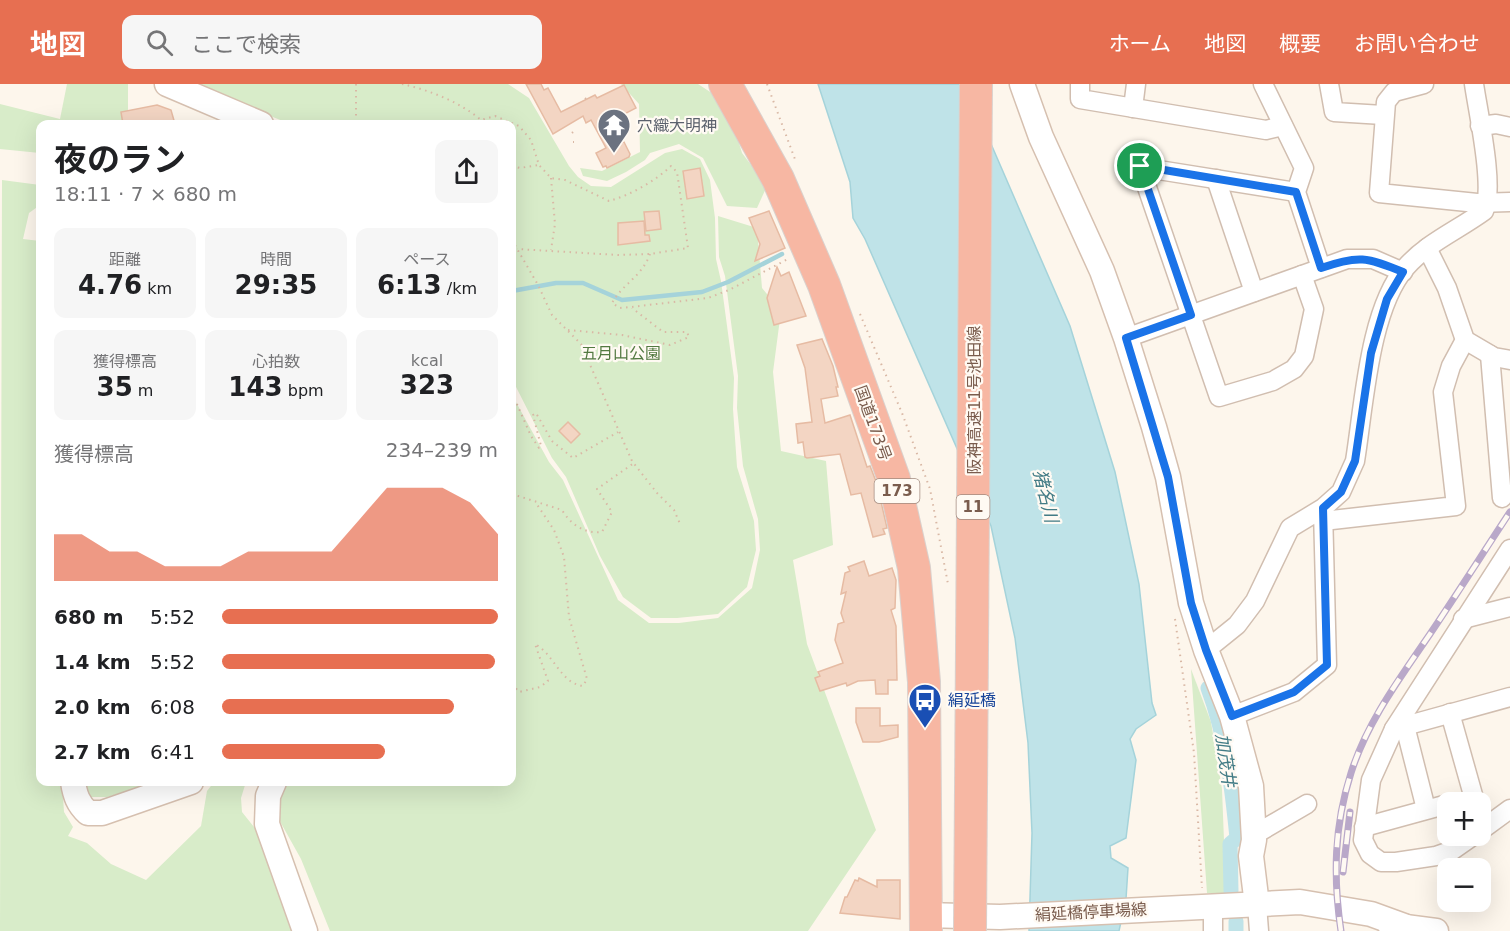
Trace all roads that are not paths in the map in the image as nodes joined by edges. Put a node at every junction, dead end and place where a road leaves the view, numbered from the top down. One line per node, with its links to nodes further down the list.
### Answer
1 (166, 84): 14 (street)
2 (725, 84): 55 (highway, 国道173号 / 173)
3 (955, 84): 59 (highway, 阪神高速11号池田線 / 11)
4 (976, 84): 56 (highway, 阪神高速11号池田線 / 11, bridge)
5 (1022, 84): 28 (street)
6 (1080, 84): 12 (street)
7 (1136, 84): 12 (street)
8 (1263, 84): 15 (street)
9 (1329, 84): 13 (street)
10 (1424, 84): 13 (street)
11 (1474, 84): 16 (street)
12 (1133, 108): 15 (street)
13 (1383, 115): 21 (street)
14 (252, 120)
15 (1283, 126): 19 (street)
16 (1480, 126): 17 (street); 21 (street)
17 (1510, 127)
18 (1216, 179): 19 (street); 26 (street); 27 (street)
19 (1296, 192): 23 (street)
20 (1510, 202): 21 (street)
21 (1488, 203): 22 (street)
22 (1427, 248): 24 (street); 29 (street)
23 (1321, 268): 24 (street); 25 (street)
24 (1403, 272): 33 (street)
25 (1302, 275): 26 (street); 27 (street)
26 (1254, 292): 27 (street)
27 (1191, 315): 28 (street)
28 (1126, 338): 37 (street)
29 (1465, 340): 30 (street); 33 (street)
30 (1490, 355): 31 (street); 32 (street)
31 (1510, 360)
32 (1502, 498)
33 (1323, 514): 37 (street); 40 (street)
34 (1510, 549): 36 (street)
35 (1510, 607): 36 (street)
36 (1463, 619): 41 (street)
37 (1206, 650): 40 (street)
38 (1510, 697): 39 (street)
39 (1450, 714): 41 (street); 45 (street)
40 (1232, 716): 52 (street)
41 (1400, 728): 48 (street); 51 (street)
42 (74, 786): 43 (street)
43 (180, 786)
44 (272, 786): 58 (street)
45 (1472, 792)
46 (1308, 804): 52 (street)
47 (1437, 806): 48 (street)
48 (1426, 809): 51 (street)
49 (1510, 809): 50 (street)
50 (1491, 821)
51 (1364, 827): 53 (street)
52 (1254, 835): 54 (street)
53 (1458, 846)
54 (1219, 905): 56 (street, 絹延橋停車場線); 57 (street, 絹延橋停車場線); 60 (street); 61 (street)
55 (925, 923): 56 (street, 絹延橋停車場線)
56 (988, 926)
57 (1405, 929): 62 (street, 絹延橋停車場線)
58 (305, 931)
59 (951, 931)
60 (1213, 931)
61 (1259, 931)
62 (1436, 931)

